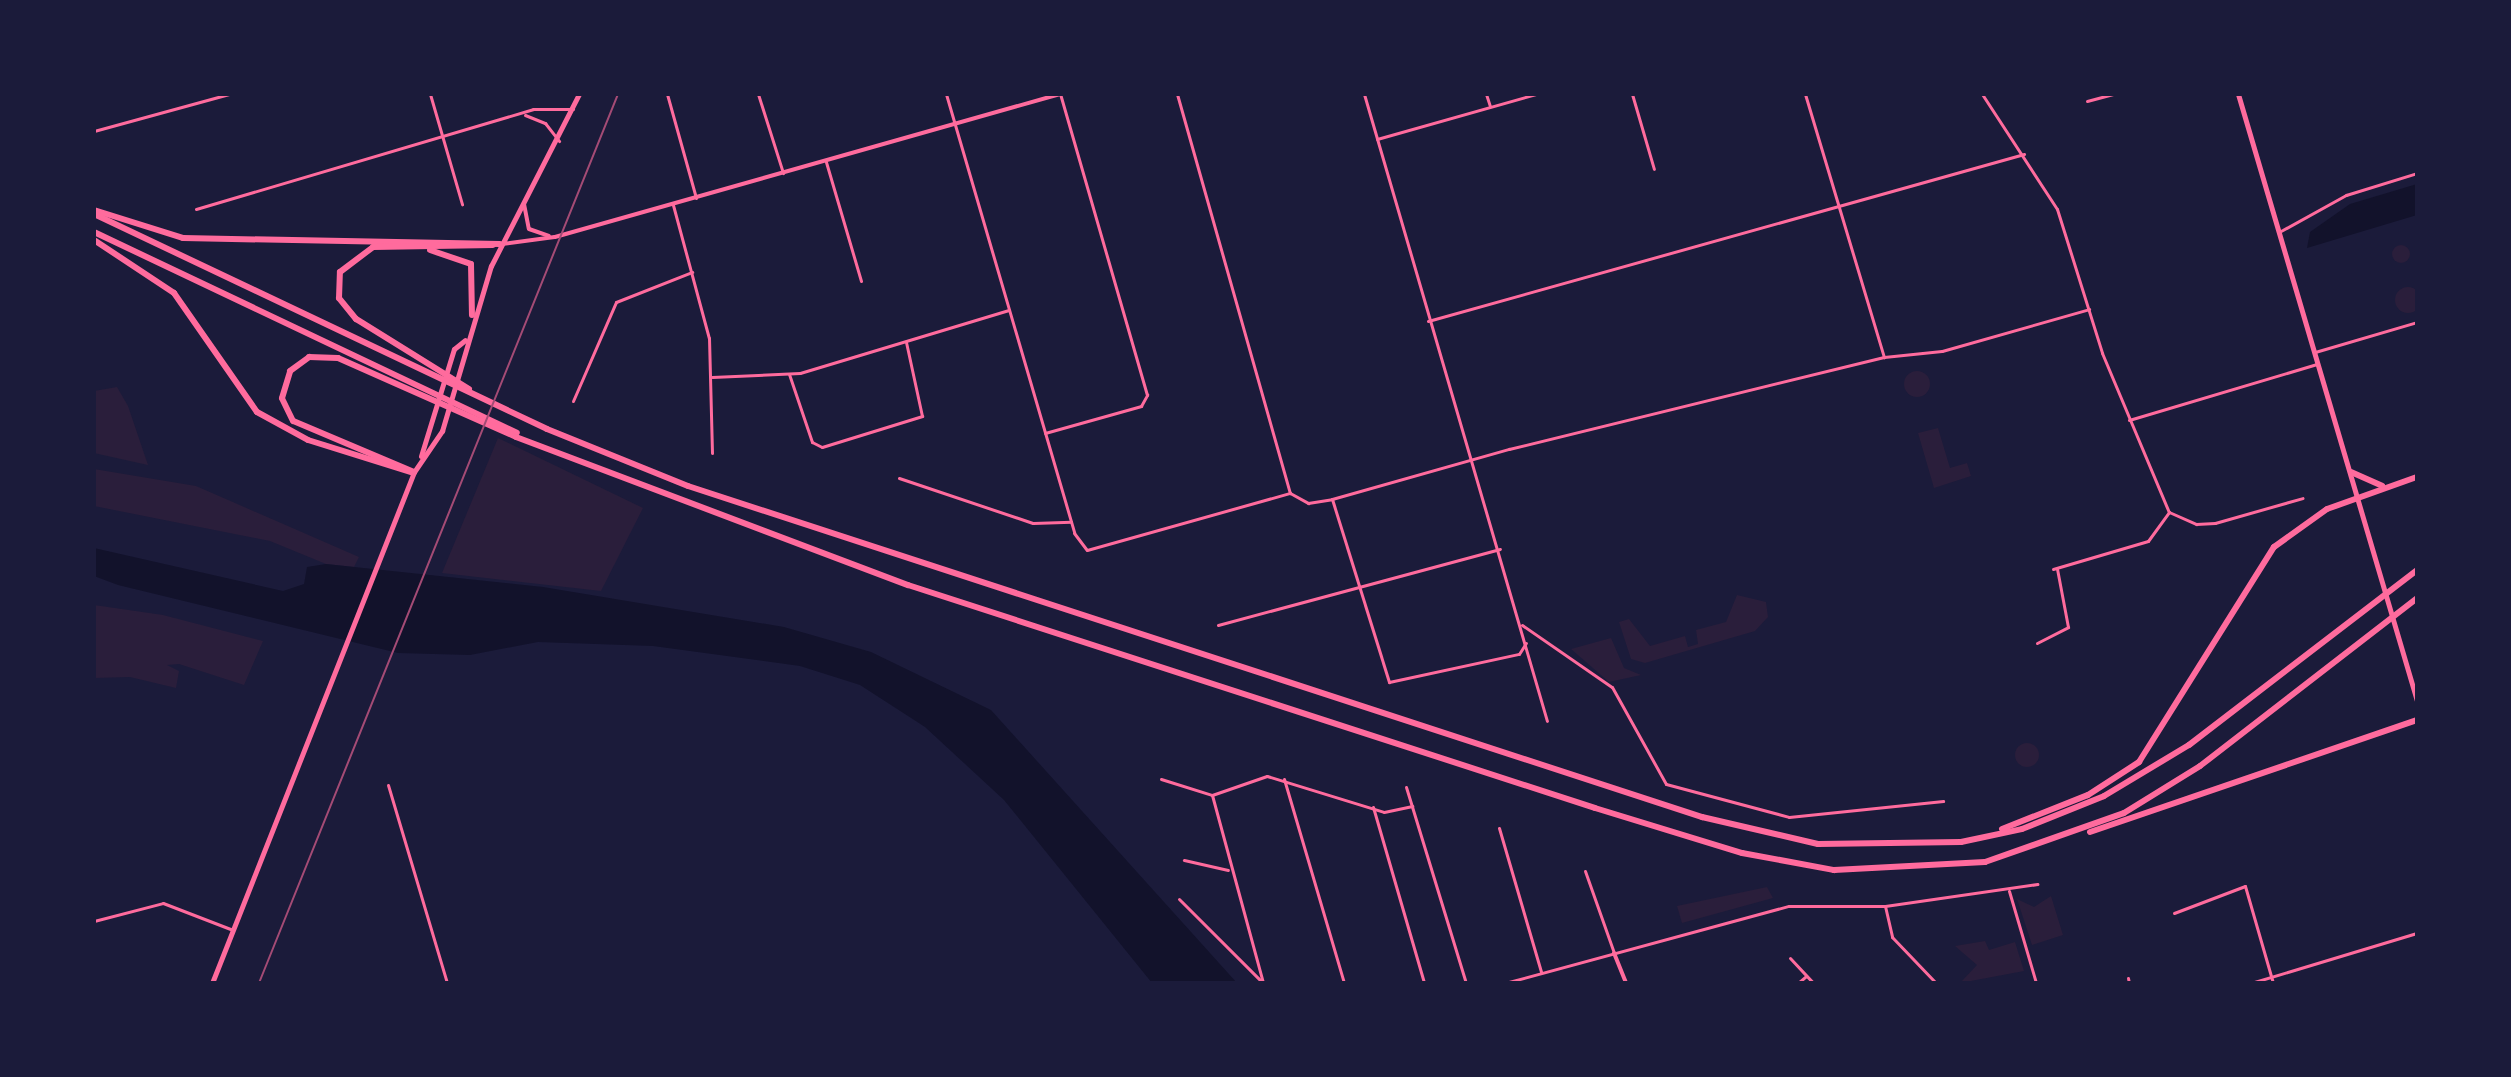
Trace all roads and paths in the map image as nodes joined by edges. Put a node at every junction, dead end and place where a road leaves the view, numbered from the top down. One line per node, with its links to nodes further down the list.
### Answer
1 (229, 94): 22 (street)
2 (430, 94): 23 (street)
3 (579, 94): 19 (main road)
4 (667, 94): 31 (street)
5 (758, 94): 29 (street)
6 (946, 94): 21 (street)
7 (1060, 94): 21 (street); 61 (street)
8 (1177, 94): 71 (street)
9 (1364, 94): 24 (street)
10 (1486, 94): 18 (street)
11 (1536, 94): 18 (street)
12 (1632, 94): 28 (street)
13 (1805, 94): 35 (street)
14 (1982, 94): 26 (street)
15 (2113, 94): 17 (street)
16 (2238, 94): 39 (main road)
17 (2087, 101)
18 (1490, 107): 24 (street)
19 (573, 109): 20 (street); 25 (main road)
20 (525, 115): 23 (street); 25 (street)
21 (955, 124): 27 (street); 47 (street)
22 (94, 131)
23 (443, 139): 33 (street); 36 (street)
24 (1377, 139): 49 (street)
25 (559, 141): 32 (main road)
26 (2024, 154): 35 (street); 46 (street)
27 (825, 161): 29 (street); 45 (street)
28 (1654, 169)
29 (783, 173): 31 (street)
30 (2417, 173): 39 (street)
31 (696, 198): 34 (street)
32 (524, 200): 40 (street); 42 (main road)
33 (462, 204)
34 (673, 205): 40 (street); 44 (street)
35 (1839, 205): 49 (street); 54 (street)
36 (196, 209)
37 (94, 212): 42 (highway); 58 (highway)
38 (94, 232): 62 (highway)
39 (2279, 232): 53 (main road)
40 (555, 237): 42 (street)
41 (94, 240): 66 (highway)
42 (500, 244): 43 (highway); 48 (main road)
43 (415, 247): 48 (highway); 58 (highway)
44 (692, 272): 57 (street); 59 (street)
45 (861, 281)
46 (2089, 309): 54 (street); 60 (street)
47 (1009, 310): 52 (street); 61 (street)
48 (472, 315): 51 (main road)
49 (1428, 321): 65 (street)
50 (2417, 322): 53 (street)
51 (466, 339): 64 (main road); 64 (main road)
52 (906, 342): 56 (street); 56 (street)
53 (2315, 352): 55 (main road)
54 (1884, 357): 65 (street)
55 (2319, 363): 60 (street); 67 (main road)
56 (789, 374): 57 (street)
57 (712, 377): 63 (street)
58 (485, 400): 98 (highway)
59 (573, 401)
60 (2129, 420): 75 (street)
61 (1045, 433): 76 (street)
62 (541, 446): 66 (highway); 97 (highway)
63 (712, 453)
64 (421, 457): 66 (main road)
65 (1469, 460): 74 (street); 77 (street)
66 (414, 472): 108 (main road)
67 (2351, 472): 70 (highway); 72 (main road)
68 (2417, 477): 70 (highway)
69 (899, 478): 76 (street)
70 (2385, 487): 72 (highway)
71 (1290, 493): 74 (street); 76 (street)
72 (2357, 495): 85 (main road); 98 (highway)
73 (2303, 498): 75 (street)
74 (1332, 499): 79 (street)
75 (2169, 512): 84 (street)
76 (1071, 522)
77 (1500, 549): 79 (street); 82 (street)
78 (2417, 570): 98 (highway)
79 (1356, 587): 81 (street); 83 (street)
80 (2417, 598): 97 (highway)
81 (1218, 625)
82 (1522, 625): 83 (street); 93 (street)
83 (1527, 642): 87 (street)
84 (2037, 643)
85 (2417, 701)
86 (2417, 720): 97 (highway)
87 (1547, 721)
88 (1161, 779): 92 (street)
89 (1284, 779): 92 (street); 95 (street); 120 (street)
90 (388, 785): 118 (street)
91 (1406, 787): 94 (street)
92 (1212, 795): 100 (street)
93 (1943, 801)
94 (1412, 806): 95 (street); 122 (street)
95 (1373, 807): 121 (street)
96 (1499, 828): 114 (street)
97 (2071, 836)
98 (1961, 842)
99 (1184, 860): 100 (street)
100 (1228, 870): 119 (street)
101 (1585, 871): 112 (street)
102 (2037, 884): 103 (street)
103 (2009, 891): 105 (street); 128 (street)
104 (1179, 899): 119 (street)
105 (1885, 906): 112 (street); 127 (street)
106 (2174, 913): 116 (street)
107 (94, 921): 108 (street)
108 (233, 930): 117 (main road)
109 (2417, 933): 116 (street)
110 (94, 935): 111 (street)
111 (94, 952)
112 (1614, 953): 114 (street); 124 (street)
113 (1790, 958): 115 (street)
114 (1541, 972): 123 (street)
115 (1806, 976): 125 (street); 126 (street)
116 (2272, 976): 129 (street); 130 (street)
117 (212, 983)
118 (447, 983)
119 (1263, 983)
120 (1344, 983)
121 (1424, 983)
122 (1466, 983)
123 (1505, 983)
124 (1626, 983)
125 (1798, 983)
126 (1813, 983)
127 (1936, 983)
128 (2036, 983)
129 (2251, 983)
130 (2273, 983)

